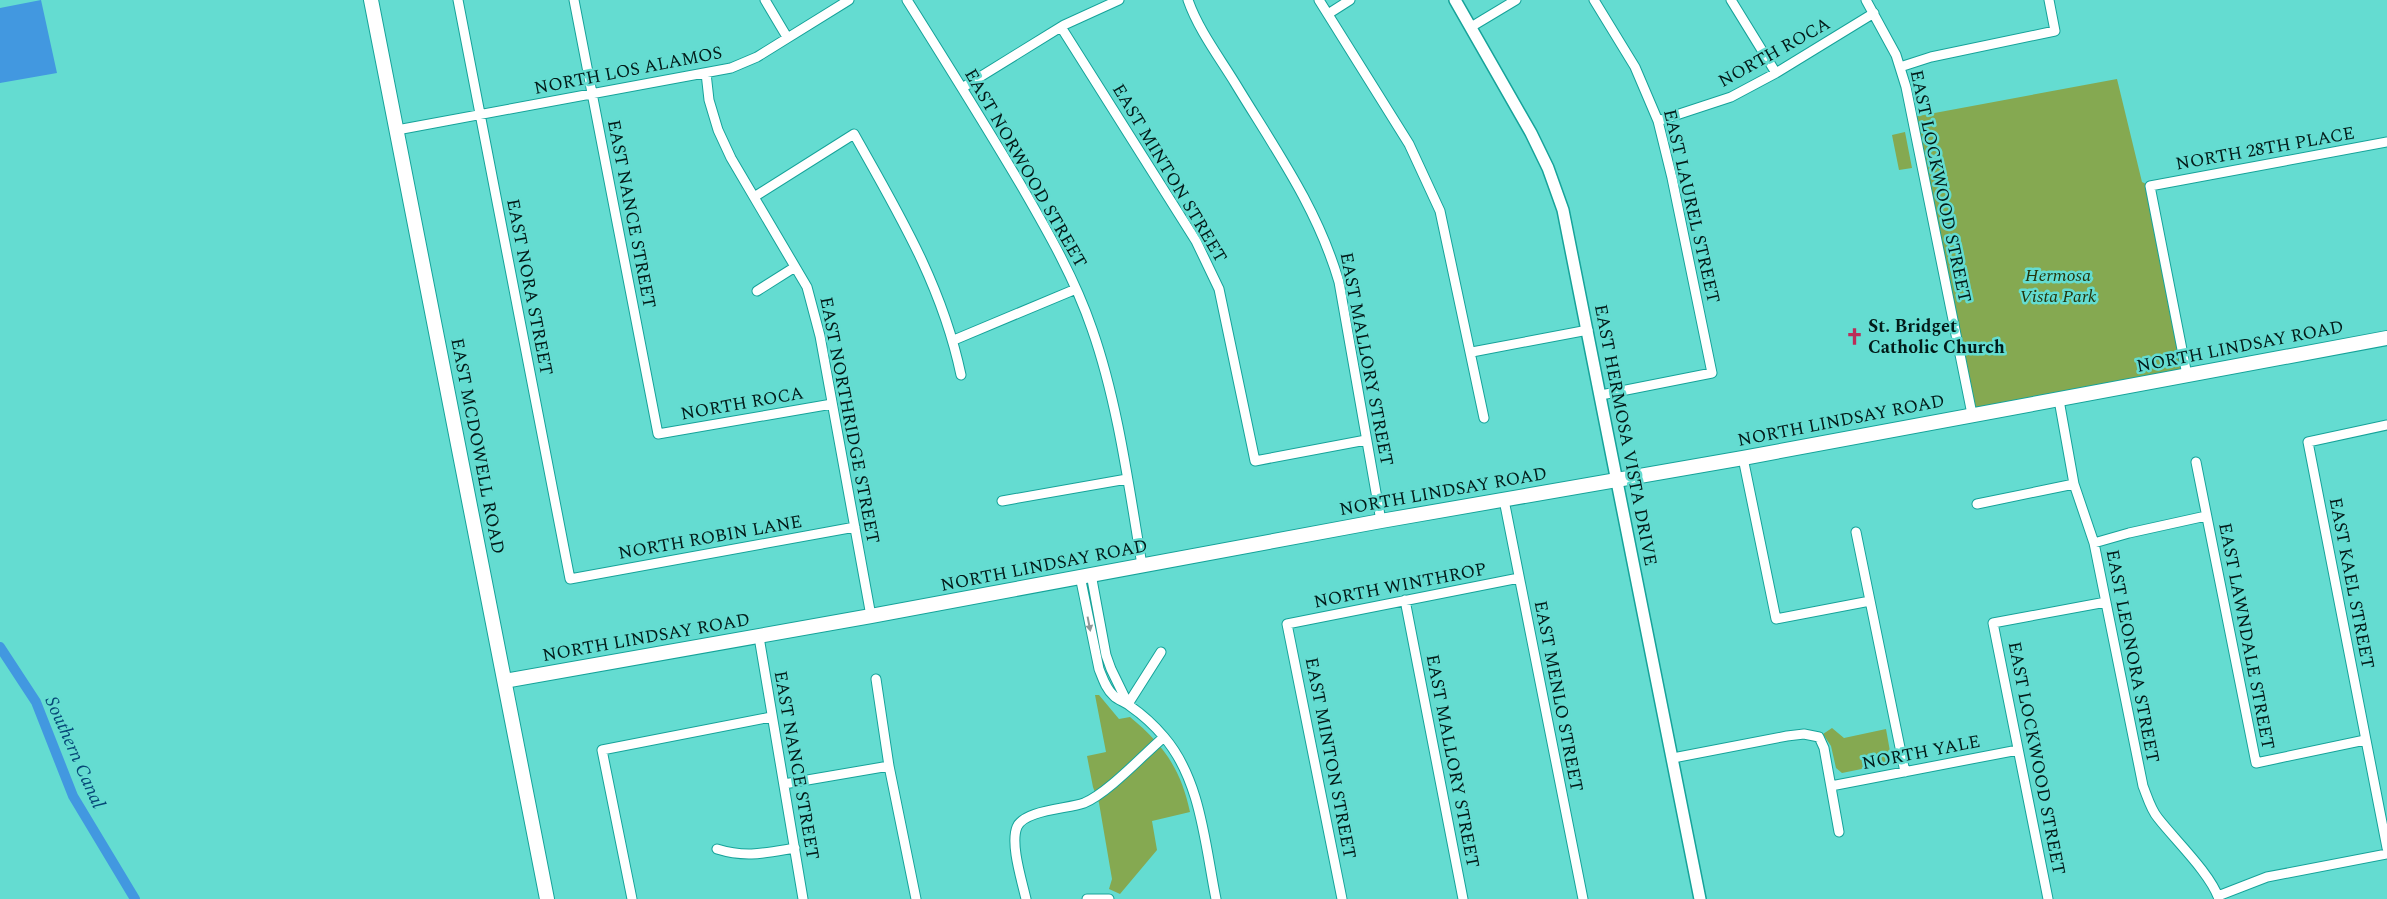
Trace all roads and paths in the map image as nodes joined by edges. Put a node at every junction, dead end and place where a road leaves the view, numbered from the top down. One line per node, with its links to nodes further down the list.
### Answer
1 (371, 0): 29 (main road, EAST MCDOWELL ROAD)
2 (458, 0): 27 (street, EAST NORA STREET)
3 (574, 0): 26 (street, EAST NANCE STREET)
4 (765, 0): 21 (street)
5 (849, 0): 21 (street, NORTH LOS ALAMOS)
6 (907, 0): 25 (street, EAST NORWOOD STREET)
7 (1119, 0): 19 (street)
8 (1188, 0): 48 (street, EAST MALLORY STREET)
9 (1319, 0): 18 (street)
10 (1350, 0): 18 (street)
11 (1455, 0): 20 (street, EAST HERMOSA VISTA DRIVE)
12 (1516, 0): 20 (street)
13 (1594, 0): 28 (street, EAST LAUREL STREET)
14 (1731, 0): 24 (street)
15 (1866, 0): 17 (street, EAST LOCKWOOD STREET)
16 (2049, 0): 22 (street)
17 (1874, 13): 22 (street, EAST LOCKWOOD STREET); 24 (street, NORTH ROCA)
18 (1328, 14): 38 (street)
19 (1061, 27): 25 (street); 48 (street, EAST MINTON STREET)
20 (1471, 27): 35 (street, EAST HERMOSA VISTA DRIVE)
21 (787, 37): 23 (street, NORTH LOS ALAMOS)
22 (1900, 67): 44 (street, EAST LOCKWOOD STREET)
23 (706, 73): 26 (street, NORTH LOS ALAMOS); 31 (street, EAST NORTHRIDGE STREET)
24 (1776, 73): 28 (street, NORTH ROCA)
25 (962, 88): 33 (street, EAST NORWOOD STREET)
26 (592, 93): 27 (street, NORTH LOS ALAMOS); 47 (street, EAST NANCE STREET)
27 (481, 114): 29 (street, NORTH LOS ALAMOS); 65 (street, EAST NORA STREET)
28 (1658, 121): 41 (street, EAST LAUREL STREET)
29 (397, 130): 74 (main road, EAST MCDOWELL ROAD)
30 (2387, 142): 40 (street, NORTH 28TH PLACE)
31 (754, 197): 32 (street, EAST NORTHRIDGE STREET); 37 (street)
32 (796, 267): 34 (street); 43 (street, EAST NORTHRIDGE STREET)
33 (1076, 289): 37 (street); 51 (street, EAST NORWOOD STREET)
34 (757, 291)
35 (1588, 330): 38 (street); 41 (street, EAST HERMOSA VISTA DRIVE)
36 (2387, 338): 40 (main road, NORTH LINDSAY ROAD)
37 (954, 340): 39 (street)
38 (1472, 352): 45 (street)
39 (961, 375)
40 (2187, 375): 42 (main road, NORTH LINDSAY ROAD)
41 (1600, 395): 52 (street, EAST HERMOSA VISTA DRIVE)
42 (2059, 400): 44 (main road, NORTH LINDSAY ROAD); 53 (street, EAST LEONORA STREET)
43 (832, 404): 47 (street, NORTH ROCA); 59 (street, EAST NORTHRIDGE STREET)
44 (1972, 414): 49 (main road, NORTH LINDSAY ROAD)
45 (1484, 418)
46 (2387, 425): 78 (street, EAST KAEL STREET)
47 (658, 434)
48 (1366, 440): 58 (street, EAST MALLORY STREET)
49 (1743, 458): 52 (main road, NORTH LINDSAY ROAD); 67 (street)
50 (2196, 462): 57 (street, EAST LAWNDALE STREET)
51 (1127, 479): 55 (street); 62 (street, EAST NORWOOD STREET)
52 (1617, 480): 54 (main road, NORTH LINDSAY ROAD); 80 (street, EAST HERMOSA VISTA DRIVE)
53 (2074, 484): 56 (street); 61 (street, EAST LEONORA STREET)
54 (1504, 500): 58 (main road, NORTH LINDSAY ROAD); 64 (street, EAST MENLO STREET)
55 (1002, 501)
56 (1977, 504)
57 (2206, 516): 61 (street); 78 (street, EAST LAWNDALE STREET)
58 (1381, 521): 62 (main road, NORTH LINDSAY ROAD)
59 (855, 527): 65 (street, NORTH ROBIN LANE); 69 (street, EAST NORTHRIDGE STREET)
60 (1856, 532): 67 (street)
61 (2094, 543): 68 (street, EAST LEONORA STREET)
62 (1142, 565): 63 (main road, NORTH LINDSAY ROAD)
63 (1085, 575): 69 (main road, NORTH LINDSAY ROAD); 75 (street)
64 (1519, 578): 66 (street, NORTH WINTHROP); 101 (street, EAST MENLO STREET)
65 (570, 580)
66 (1405, 600): 70 (street, NORTH WINTHROP); 100 (street, EAST MALLORY STREET)
67 (1870, 601): 82 (street)
68 (2106, 602): 79 (street, EAST LOCKWOOD STREET); 90 (street, EAST LEONORA STREET)
69 (871, 616): 71 (main road, NORTH LINDSAY ROAD)
70 (1287, 624): 99 (street, EAST MINTON STREET)
71 (759, 637): 74 (main road, NORTH LINDSAY ROAD); 76 (street, EAST NANCE STREET)
72 (1161, 652): 75 (street)
73 (876, 679): 81 (street)
74 (505, 680): 91 (main road, EAST MCDOWELL ROAD)
75 (1128, 704): 77 (street)
76 (771, 717): 83 (street, EAST NANCE STREET); 92 (street)
77 (1164, 737): 95 (street); 98 (street)
78 (2365, 740): 87 (street, EAST KAEL STREET)
79 (2018, 750): 82 (street, NORTH YALE); 103 (street, EAST LOCKWOOD STREET)
80 (1673, 758): 84 (street); 102 (street, EAST HERMOSA VISTA DRIVE)
81 (889, 766): 83 (street); 94 (street)
82 (1905, 772): 84 (street, NORTH YALE)
83 (784, 784): 86 (street, EAST NANCE STREET)
84 (1831, 786): 85 (street)
85 (1839, 832)
86 (794, 848): 88 (street); 93 (street, EAST NANCE STREET)
87 (2387, 848)
88 (717, 849)
89 (2387, 854): 90 (street)
90 (2219, 898)
91 (547, 899)
92 (632, 899)
93 (803, 899)
94 (916, 899)
95 (1026, 899)
96 (1087, 899): 97 (street)
97 (1109, 899)
98 (1216, 899)
99 (1342, 899)
100 (1463, 899)
101 (1583, 899)
102 (1700, 899)
103 (2048, 899)

